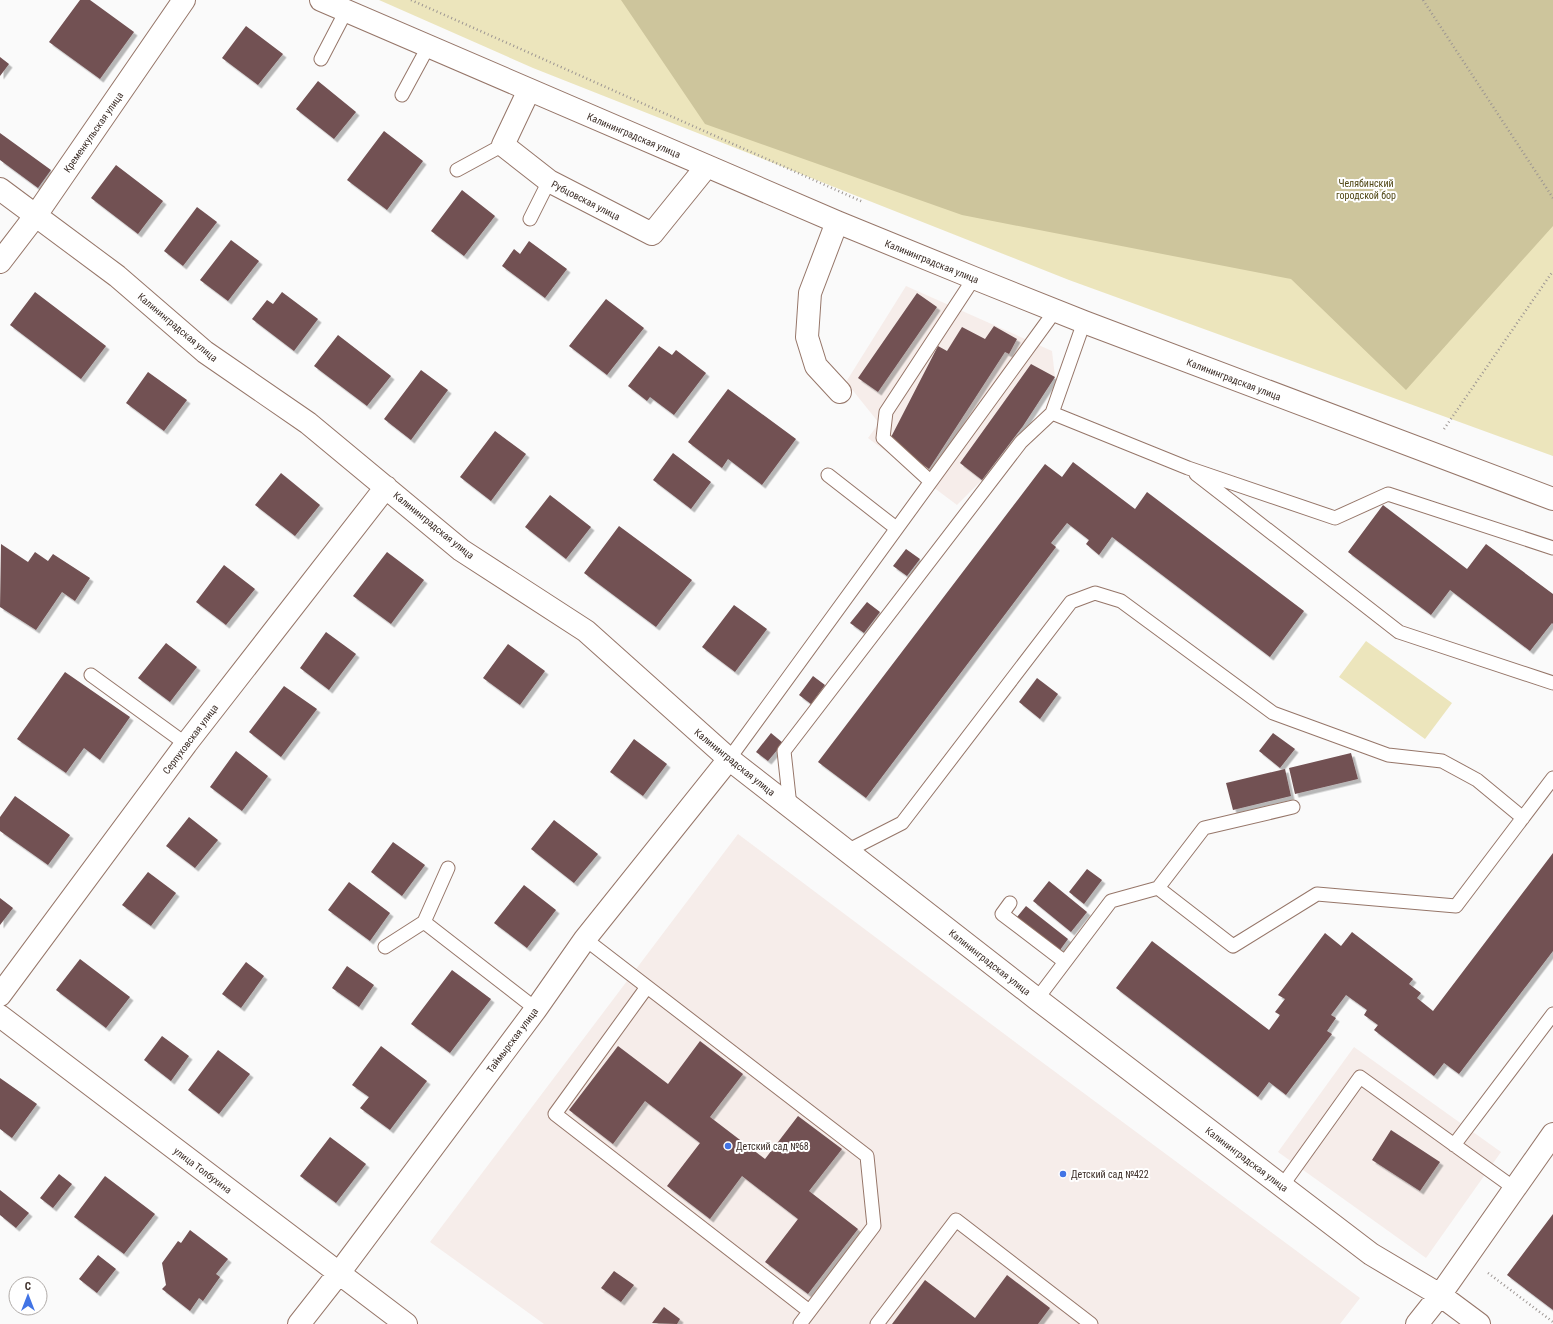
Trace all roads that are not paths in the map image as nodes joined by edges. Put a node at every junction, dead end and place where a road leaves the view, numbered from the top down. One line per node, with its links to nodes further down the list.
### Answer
1 (184, 0): 13 (street, Кременкульская улица)
2 (321, 0): 3 (street, Калининградская улица)
3 (346, 11): 4 (street, Калининградская улица); 5 (lane)
4 (428, 47): 6 (street, Калининградская улица); 7 (lane)
5 (321, 59)
6 (529, 90): 8 (street); 9 (street, Калининградская улица)
7 (402, 94)
8 (503, 145): 10 (lane); 11 (street, Рубцовская улица)
9 (707, 166): 11 (street, Рубцовская улица); 15 (street, Калининградская улица)
10 (456, 170)
11 (549, 181): 14 (lane)
12 (0, 189): 13 (street, Калининградская улица)
13 (36, 214): 16 (street, Кременкульская улица); 25 (street, Калининградская улица)
14 (530, 219)
15 (837, 222): 17 (street, Калининградская улица); 20 (street)
16 (0, 262)
17 (974, 278): 18 (street, Калининградская улица); 24 (lane)
18 (1055, 311): 19 (street, Калининградская улица); 24 (lane)
19 (1084, 322): 21 (lane); 26 (street, Калининградская улица)
20 (840, 392)
21 (1052, 413): 22 (lane); 34 (lane)
22 (1188, 468): 28 (lane); 30 (lane)
23 (828, 475): 27 (lane)
24 (930, 481): 27 (lane)
25 (386, 487): 31 (street, Серпуховская улица); 32 (street, Калининградская улица)
26 (1553, 499)
27 (896, 528): 32 (lane)
28 (1553, 548)
29 (91, 674): 31 (lane)
30 (1553, 683)
31 (186, 744): 46 (street, Серпуховская улица)
32 (729, 759): 34 (street, Калининградская улица); 42 (street, Таймырская улица)
33 (1553, 778): 36 (lane)
34 (790, 806): 37 (street, Калининградская улица)
35 (1293, 807): 39 (lane)
36 (1523, 818): 37 (lane); 39 (lane)
37 (847, 851): 47 (street, Калининградская улица)
38 (448, 868): 41 (lane)
39 (1158, 888): 44 (lane)
40 (1010, 903): 44 (lane)
41 (424, 922): 43 (lane); 48 (lane)
42 (585, 939): 45 (lane); 48 (street, Таймырская улица)
43 (385, 947)
44 (1065, 962): 47 (lane)
45 (647, 987): 57 (lane); 57 (lane)
46 (0, 996)
47 (1037, 998): 53 (street, Калининградская улица)
48 (536, 1009): 55 (street, Таймырская улица)
49 (1553, 1014): 52 (lane)
50 (0, 1016): 55 (street, улица Толбухина)
51 (1553, 1134): 54 (street)
52 (1454, 1145): 53 (lane); 54 (lane)
53 (1282, 1186): 56 (street, Калининградская улица)
54 (1514, 1188): 56 (street)
55 (338, 1273): 58 (street, Таймырская улица); 59 (street, улица Толбухина)
56 (1440, 1295): 63 (street); 64 (street, Калининградская улица)
57 (809, 1311): 60 (lane)
58 (298, 1324)
59 (406, 1324)
60 (800, 1324)
61 (877, 1324): 62 (lane)
62 (1091, 1324)
63 (1417, 1324)
64 (1479, 1324)

